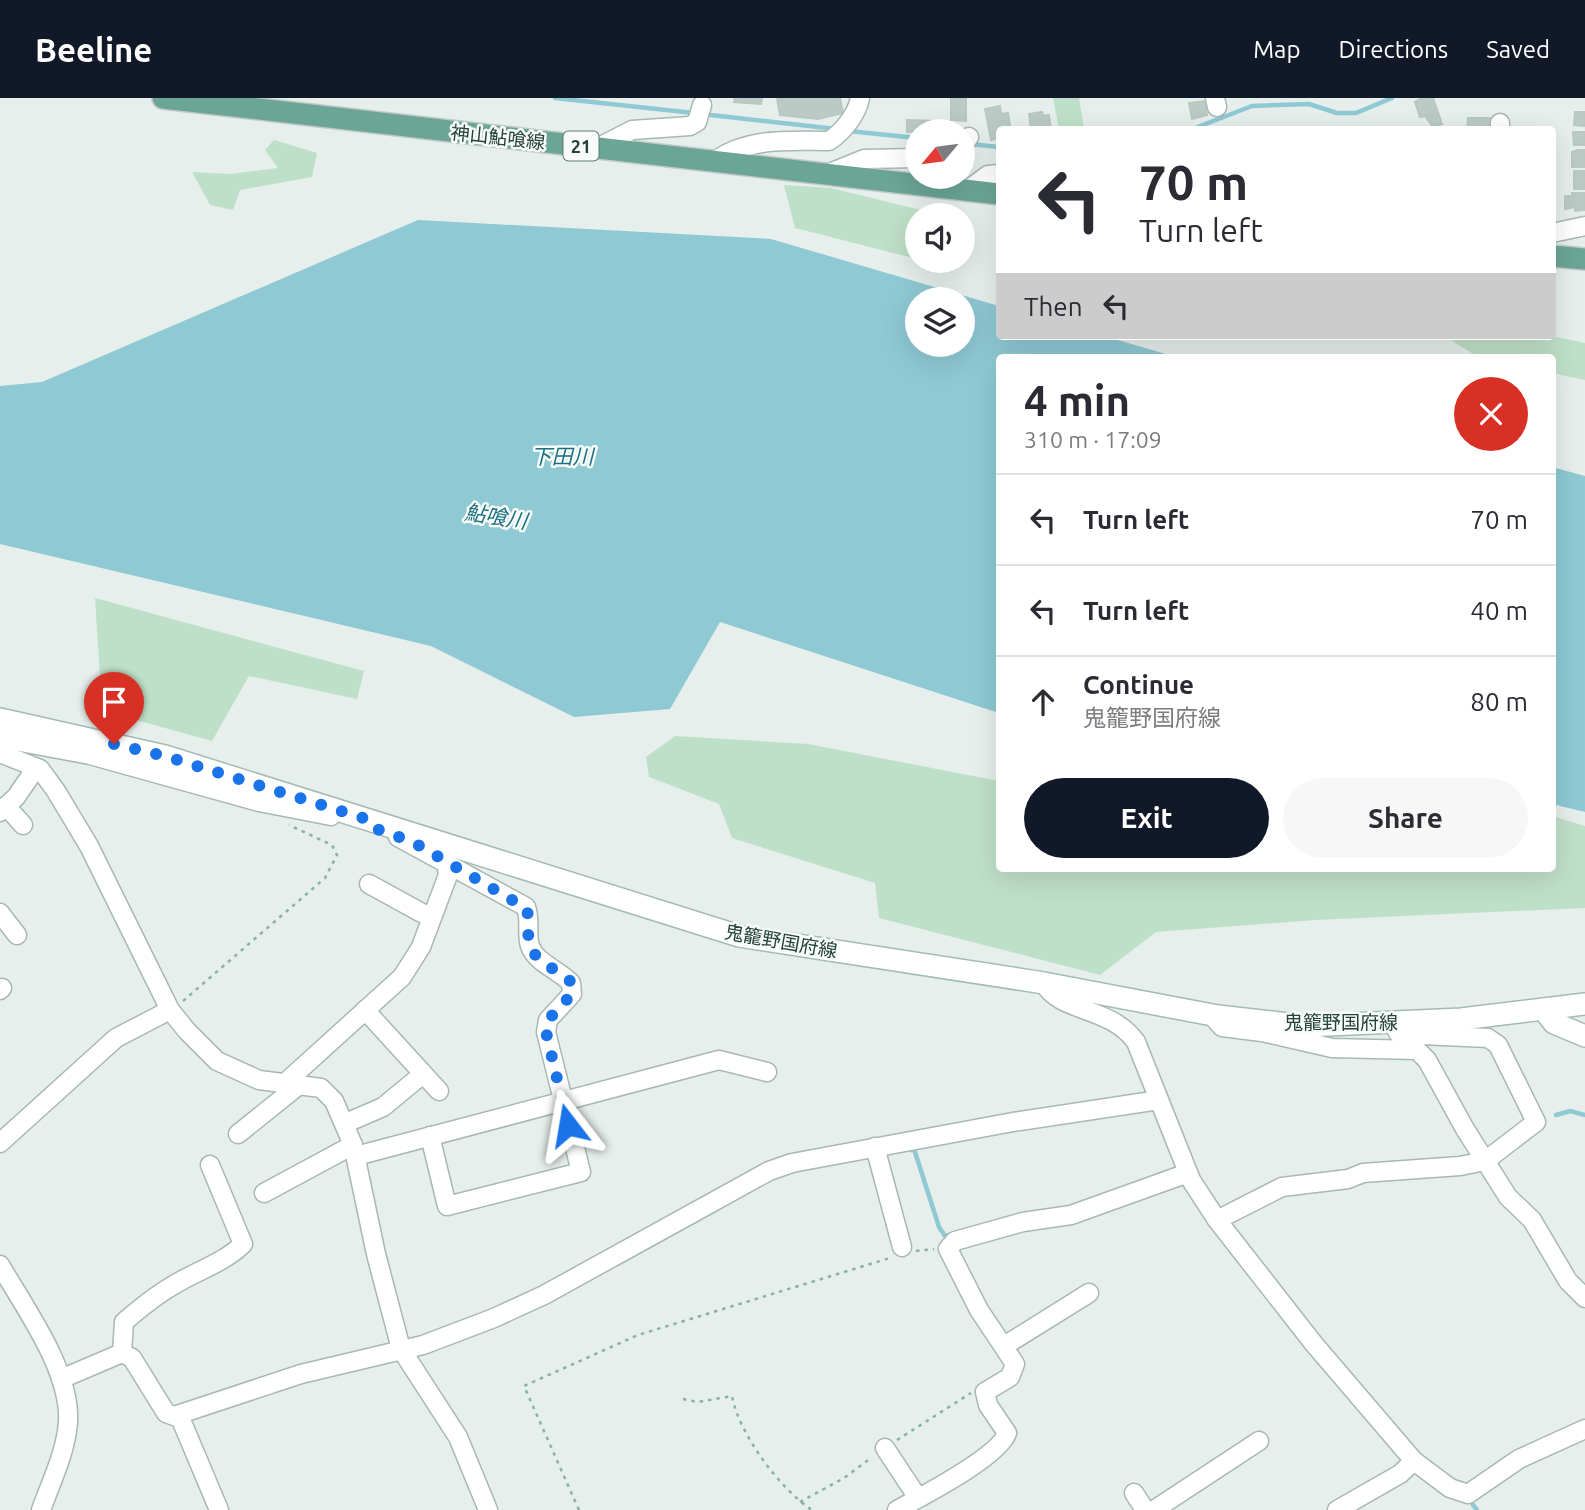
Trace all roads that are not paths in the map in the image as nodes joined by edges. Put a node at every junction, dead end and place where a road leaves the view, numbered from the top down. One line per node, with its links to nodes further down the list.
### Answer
1 (860, 98): 6 (street)
2 (179, 99): 4 (main road, 神山鮎喰線 / 21)
3 (699, 113): 4 (street)
4 (597, 148): 6 (main road, 神山鮎喰線 / 21)
5 (905, 158): 7 (street)
6 (716, 160): 7 (main road, 神山鮎喰線 / 21)
7 (827, 174): 9 (main road, 神山鮎喰線 / 21)
8 (996, 174): 9 (street)
9 (968, 190): 10 (main road, 神山鮎喰線 / 21)
10 (996, 194)
11 (1585, 226): 12 (street)
12 (1556, 232)
13 (1585, 244): 14 (street)
14 (1568, 257)
15 (0, 719): 20 (main road, 鬼籠野国府線)
16 (0, 738): 20 (street)
17 (0, 753): 18 (street)
18 (36, 768): 19 (street); 30 (street)
19 (3, 809): 21 (street)
20 (373, 821): 22 (street); 27 (main road, 鬼籠野国府線)
21 (23, 825)
22 (446, 862): 25 (street); 40 (street)
23 (369, 884): 25 (street)
24 (0, 913): 26 (street)
25 (430, 918): 31 (street)
26 (17, 935)
27 (1044, 984): 32 (main road, 鬼籠野国府線); 39 (street)
28 (1585, 1004): 29 (main road, 鬼籠野国府線)
29 (1543, 1009): 33 (main road, 鬼籠野国府線); 34 (main road)
30 (170, 1010): 37 (street); 44 (street)
31 (365, 1010): 36 (street); 37 (street)
32 (1212, 1014): 33 (main road, 鬼籠野国府線); 47 (street)
33 (1393, 1024): 47 (street)
34 (1585, 1036)
35 (767, 1072): 40 (street)
36 (423, 1074): 38 (street); 41 (street)
37 (292, 1084): 41 (street); 42 (street)
38 (439, 1091)
39 (1159, 1100): 45 (street); 49 (street)
40 (562, 1101): 43 (street); 43 (street)
41 (345, 1124): 46 (street)
42 (238, 1134)
43 (430, 1136): 46 (street)
44 (0, 1143)
45 (876, 1147): 52 (street); 58 (street)
46 (355, 1151): 50 (street); 58 (street)
47 (1485, 1161): 51 (street); 56 (street)
48 (211, 1165): 59 (street)
49 (1188, 1173): 51 (street); 57 (street)
50 (264, 1193)
51 (1217, 1220): 65 (street)
52 (903, 1251)
53 (0, 1265): 54 (street)
54 (6, 1290): 60 (street)
55 (1089, 1293): 57 (street)
56 (1585, 1298)
57 (1004, 1346): 66 (street)
58 (401, 1349): 61 (street); 70 (street)
59 (122, 1353): 60 (street); 61 (street)
60 (61, 1379): 68 (street)
61 (179, 1415): 69 (street)
62 (1585, 1429): 65 (street)
63 (1259, 1441): 67 (street)
64 (885, 1448): 66 (street)
65 (1414, 1461): 72 (street)
66 (918, 1498): 71 (street)
67 (1141, 1505)
68 (41, 1510)
69 (219, 1510)
70 (488, 1510)
71 (897, 1510)
72 (1337, 1510)

